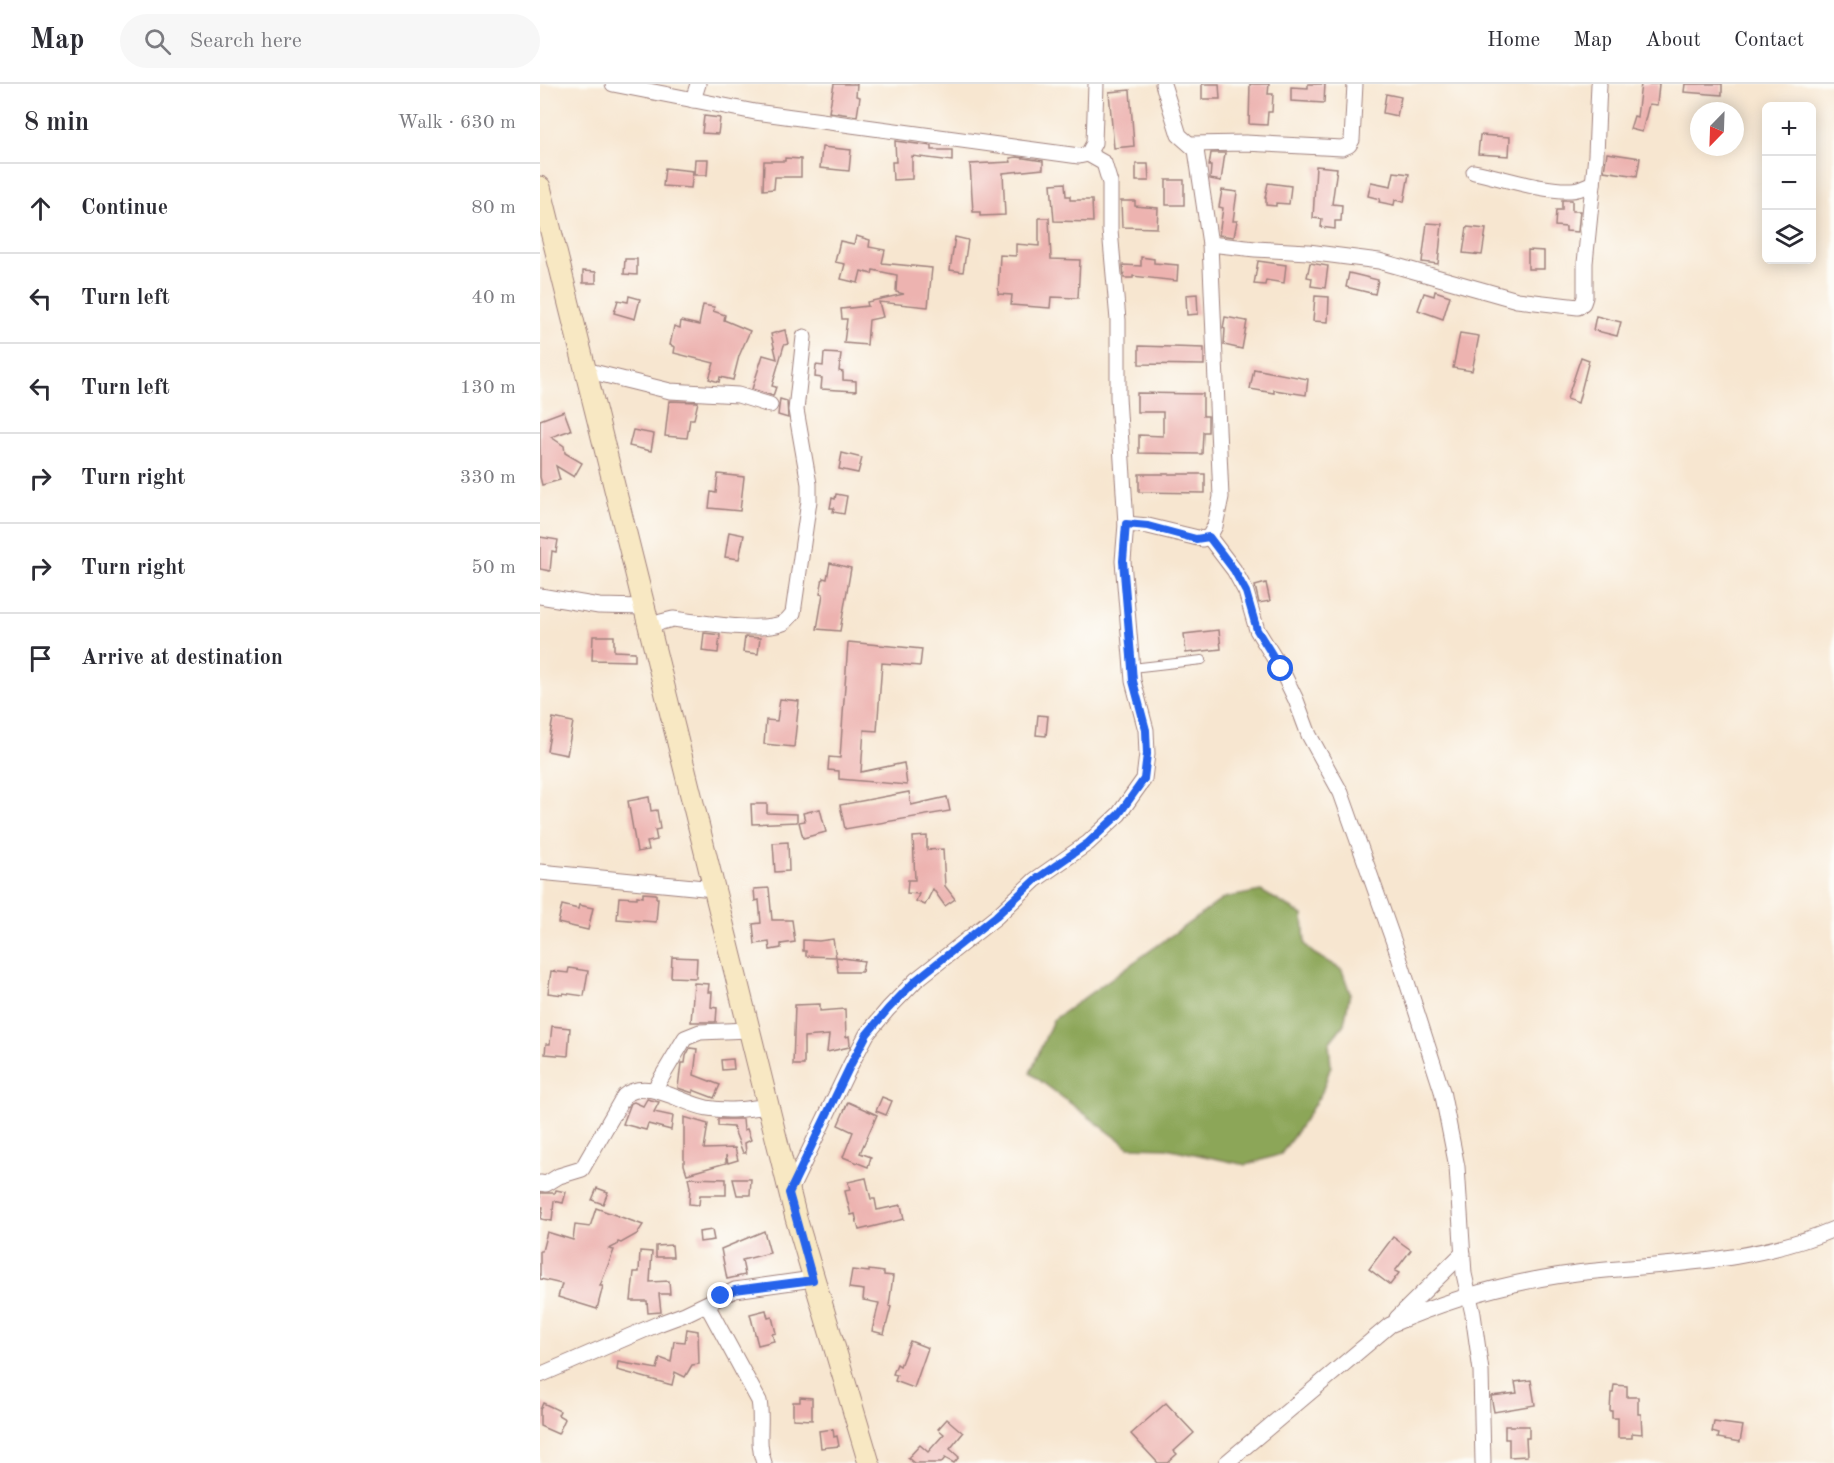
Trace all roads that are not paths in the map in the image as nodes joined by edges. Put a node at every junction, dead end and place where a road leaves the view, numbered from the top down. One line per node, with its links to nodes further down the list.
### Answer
1 (613, 84): 7 (street)
2 (698, 84): 7 (street)
3 (1096, 84): 9 (street)
4 (1163, 84): 8 (street)
5 (1355, 84): 8 (street)
6 (1599, 84): 11 (street)
7 (693, 100): 9 (street)
8 (1191, 144): 13 (street)
9 (1088, 154): 17 (street)
10 (1474, 172): 11 (street)
11 (1593, 183): 13 (street)
12 (540, 187): 15 (street)
13 (1210, 244): 18 (street)
14 (804, 337): 21 (street)
15 (585, 370): 16 (street); 20 (street)
16 (770, 405)
17 (1126, 524): 18 (street); 23 (street)
18 (1209, 537): 32 (street)
19 (540, 596): 20 (street)
20 (644, 607): 21 (street)
21 (649, 628): 25 (street)
22 (1202, 660): 23 (lane)
23 (1132, 668): 30 (street)
24 (540, 872): 25 (street)
25 (714, 889): 26 (street)
26 (749, 1030): 27 (street); 28 (street)
27 (654, 1090): 28 (street); 29 (street)
28 (768, 1106): 30 (street)
29 (540, 1183)
30 (789, 1193): 33 (street)
31 (1834, 1229): 34 (street)
32 (1463, 1253): 34 (street); 36 (street)
33 (813, 1280): 35 (street); 39 (street)
34 (1469, 1296): 36 (street); 41 (street)
35 (706, 1305): 37 (street); 38 (street)
36 (1390, 1325): 40 (street)
37 (540, 1375)
38 (764, 1463)
39 (868, 1463)
40 (1226, 1463)
41 (1483, 1463)

